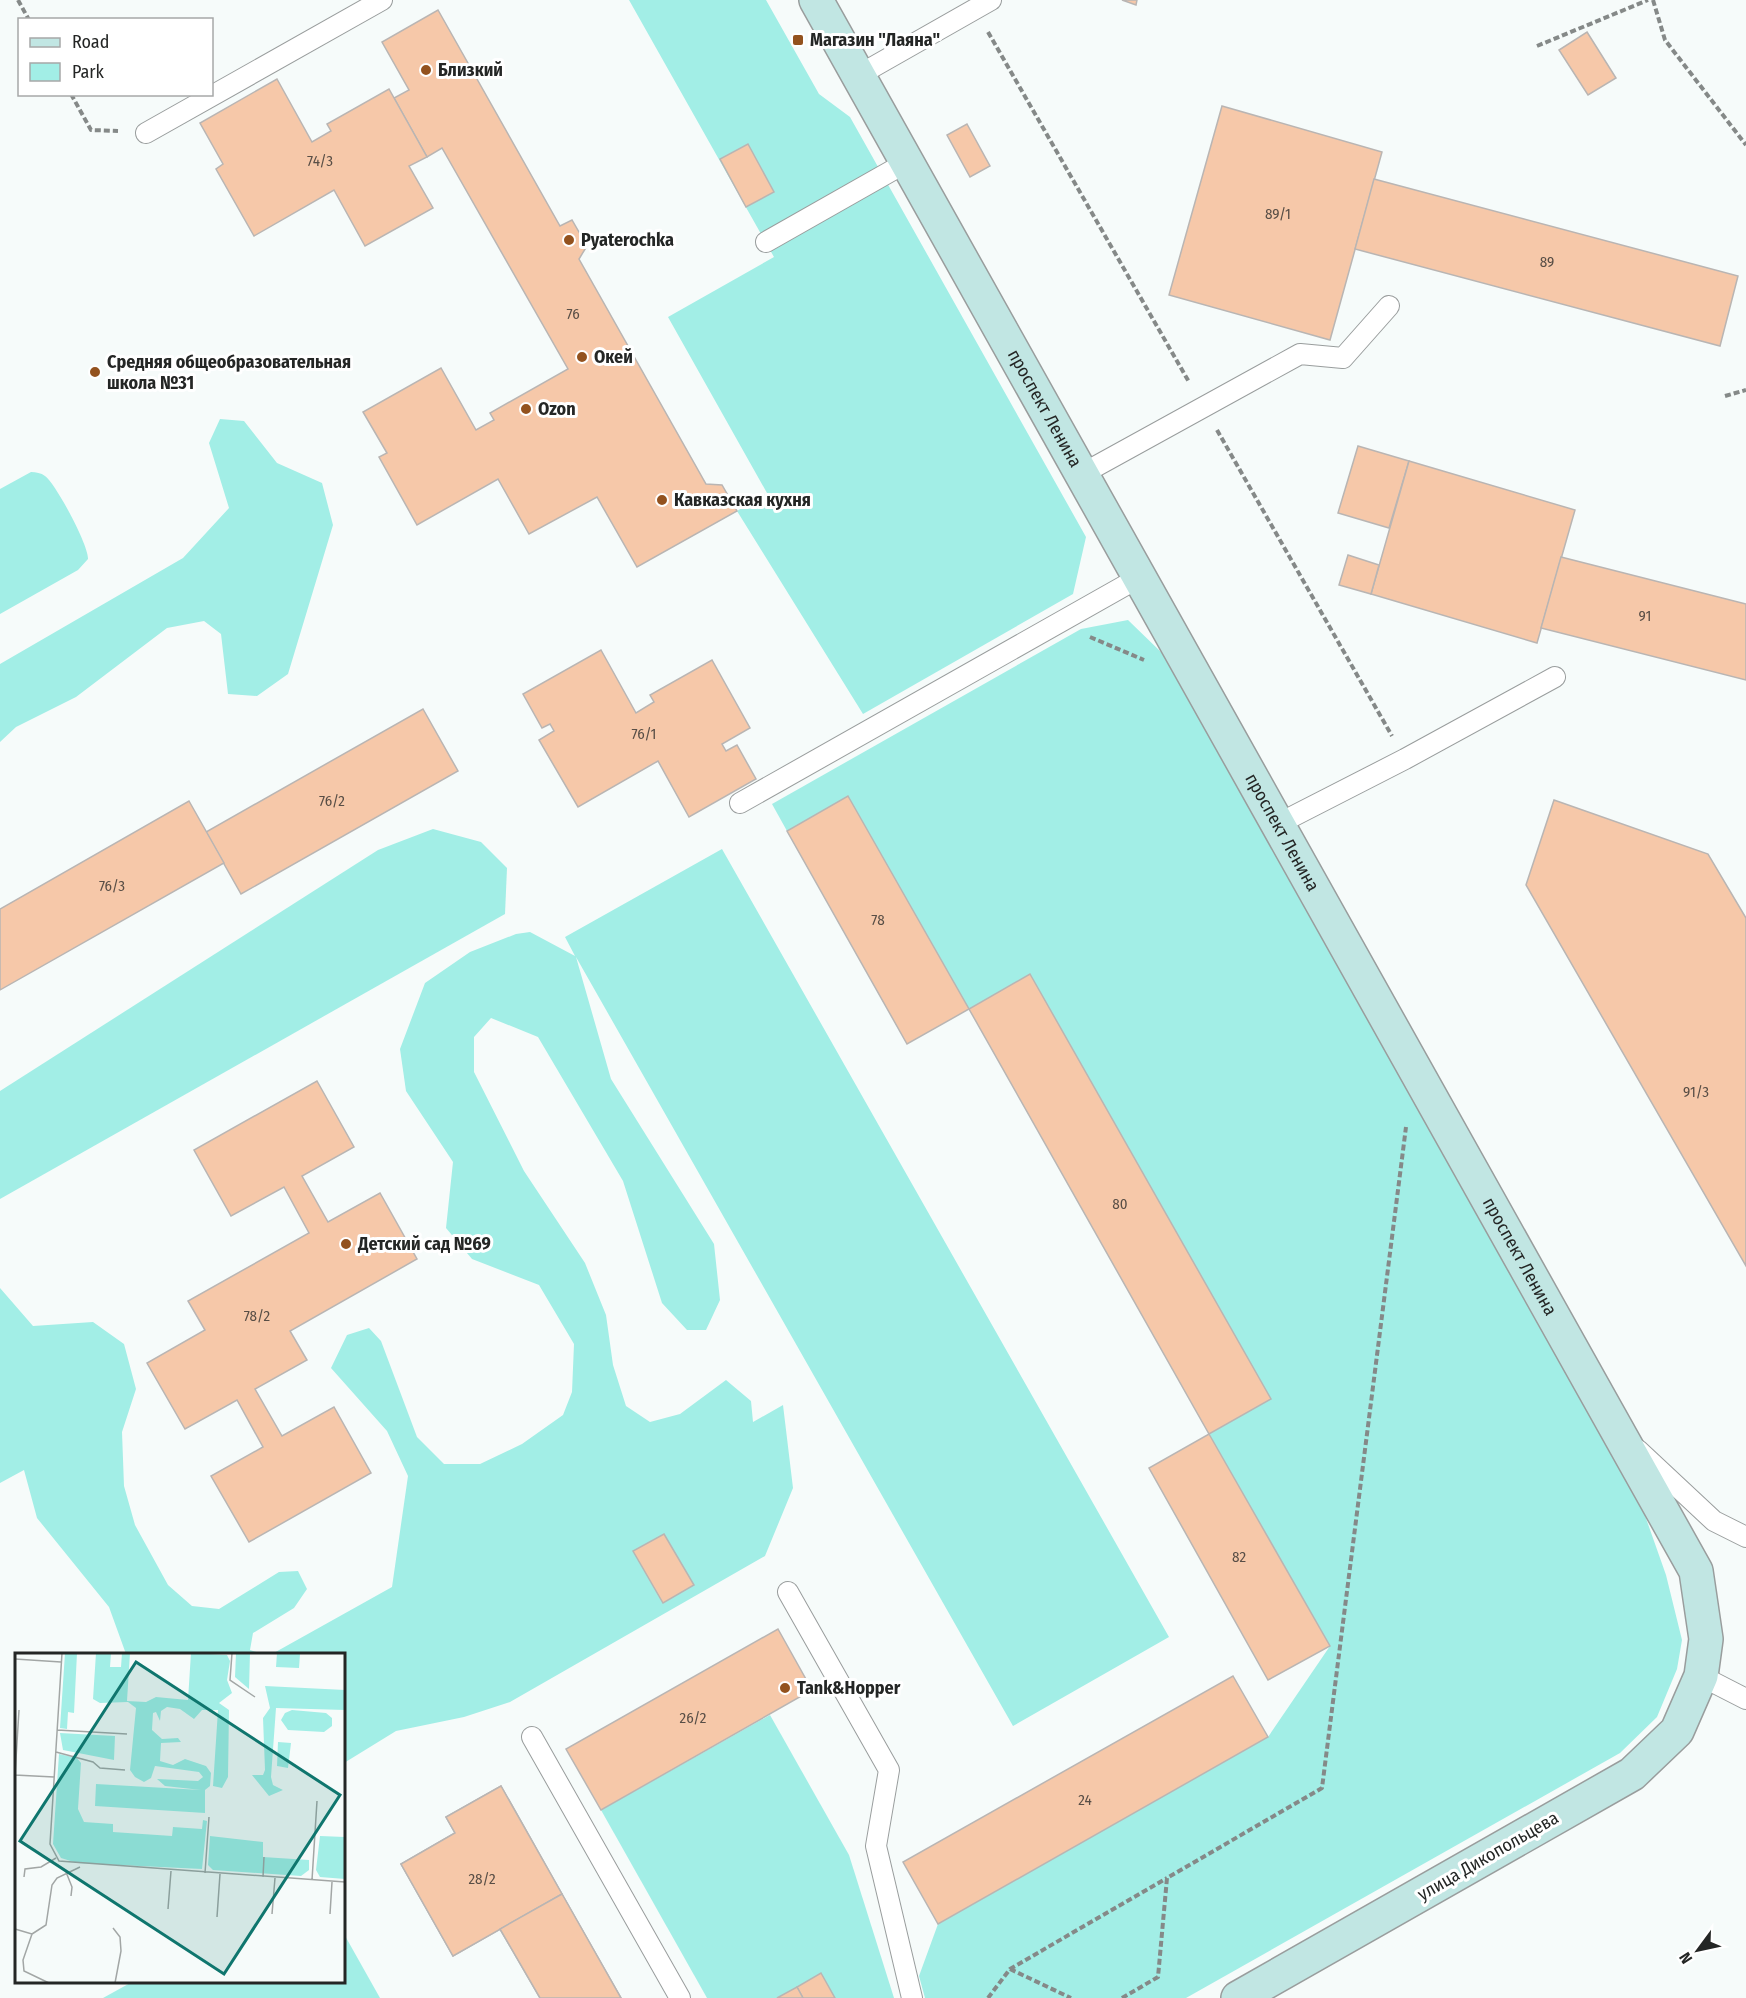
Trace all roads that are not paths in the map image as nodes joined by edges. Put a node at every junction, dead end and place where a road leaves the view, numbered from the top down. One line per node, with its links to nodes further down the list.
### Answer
1 (382, 0): 5 (lane)
2 (816, 0): 4 (street, проспект Ленина)
3 (983, 4): 4 (lane)
4 (859, 75): 8 (street, проспект Ленина)
5 (213, 95)
6 (212, 96): 7 (lane)
7 (146, 133)
8 (907, 162): 9 (lane); 11 (street, проспект Ленина)
9 (766, 242)
10 (1389, 306): 11 (lane)
11 (1082, 474): 12 (street, проспект Ленина)
12 (1140, 577): 14 (lane); 15 (street, проспект Ленина)
13 (1555, 677): 15 (lane)
14 (740, 803)
15 (1278, 824): 16 (street, проспект Ленина)
16 (1617, 1430): 17 (lane); 19 (street, проспект Ленина)
17 (1746, 1537)
18 (788, 1592): 23 (lane)
19 (1701, 1676): 20 (lane); 24 (street, улица Дикопольцева)
20 (1746, 1699)
21 (532, 1737): 22 (lane)
22 (680, 1998)
23 (912, 1998)
24 (1238, 1998)

